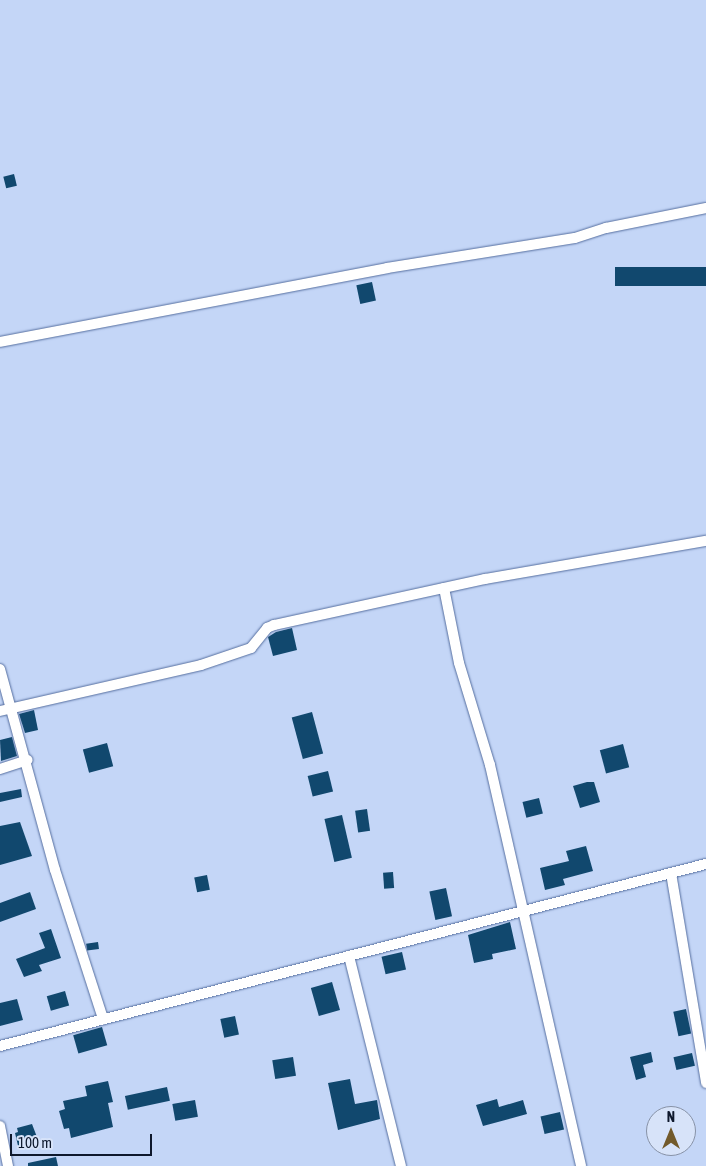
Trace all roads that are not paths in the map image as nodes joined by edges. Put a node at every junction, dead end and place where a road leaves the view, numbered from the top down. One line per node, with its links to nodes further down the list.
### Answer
1 (706, 208): 2 (street)
2 (0, 342)
3 (706, 541): 4 (street)
4 (444, 588): 6 (street); 12 (street)
5 (0, 669): 6 (street)
6 (12, 708): 7 (street); 8 (street)
7 (0, 712)
8 (28, 760): 9 (street); 14 (street)
9 (0, 769)
10 (706, 864): 11 (street)
11 (671, 873): 12 (street); 16 (street)
12 (523, 911): 13 (street); 20 (street)
13 (349, 956): 14 (street); 19 (street)
14 (103, 1019): 15 (street)
15 (0, 1046)
16 (706, 1083)
17 (0, 1126): 18 (street)
18 (8, 1166)
19 (401, 1166)
20 (581, 1166)

